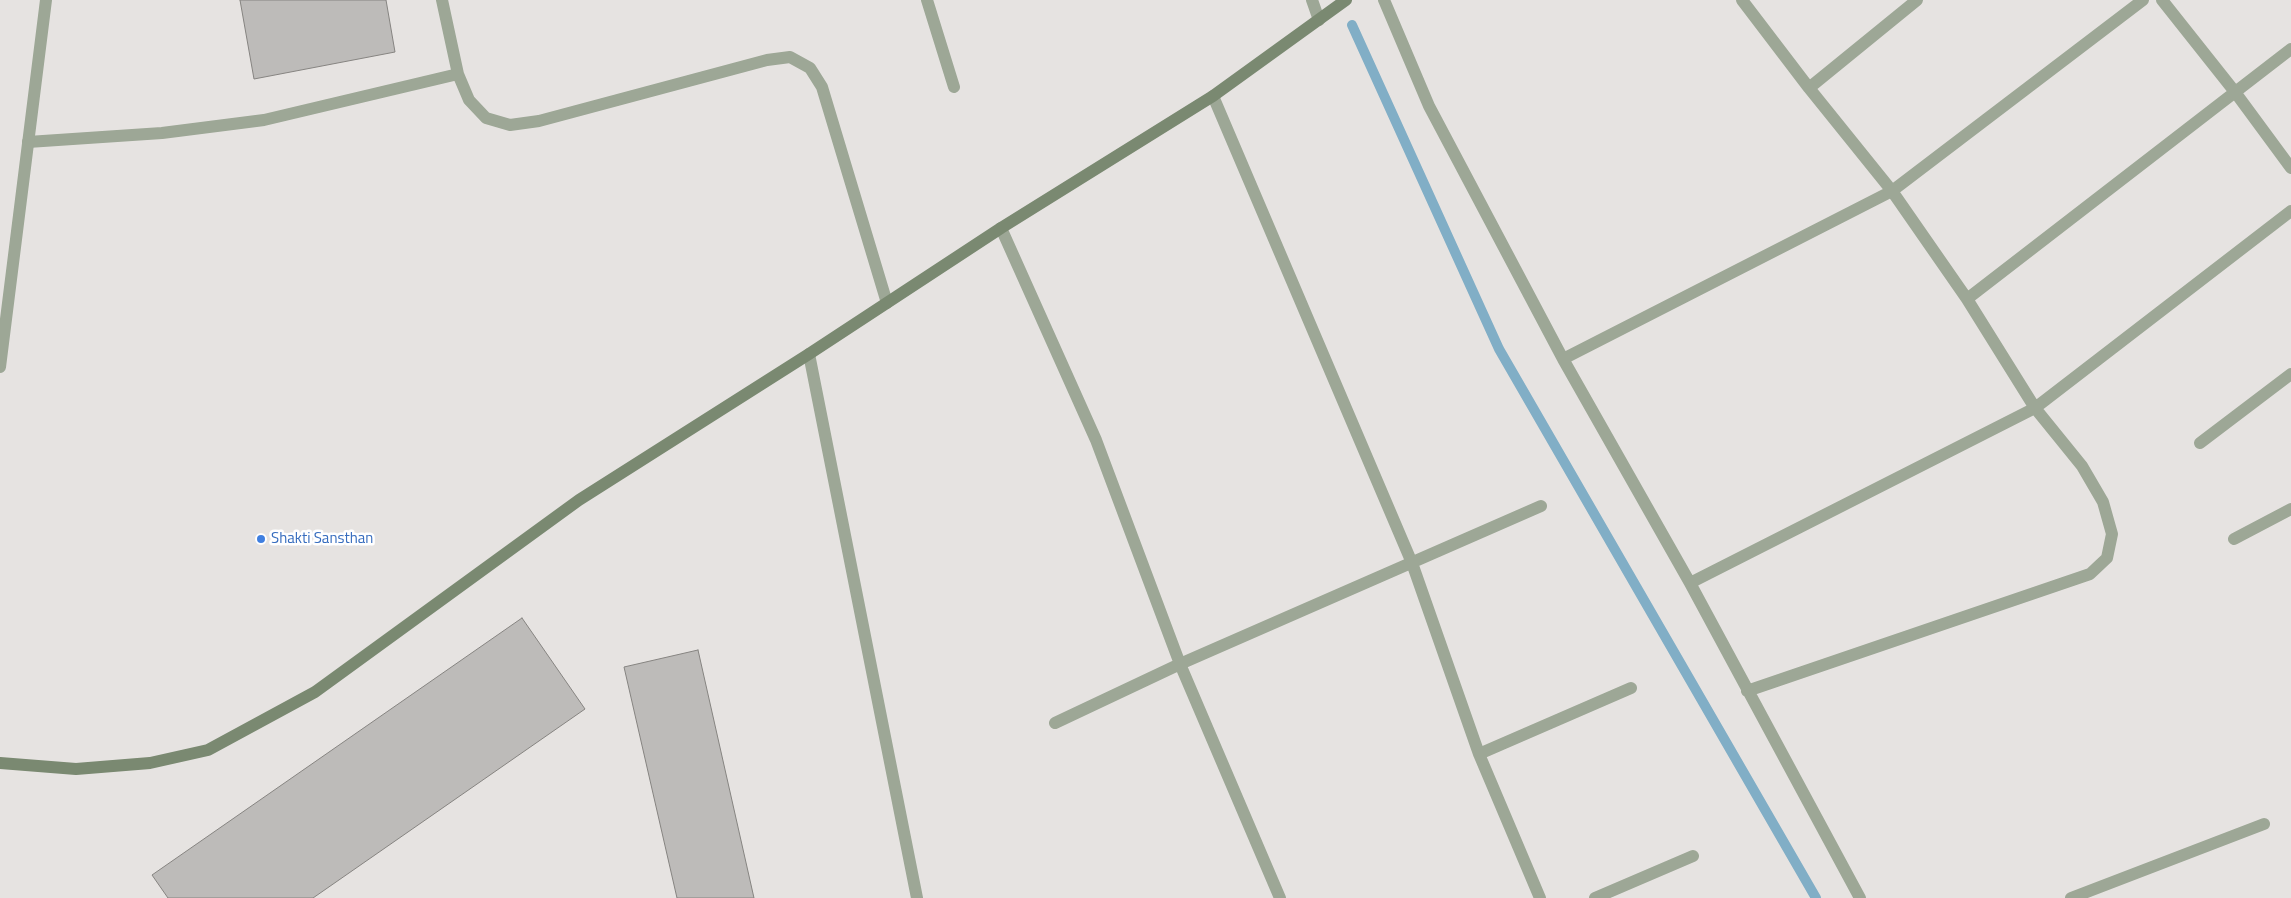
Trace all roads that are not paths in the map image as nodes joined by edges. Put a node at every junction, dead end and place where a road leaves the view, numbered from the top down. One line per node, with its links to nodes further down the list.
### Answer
1 (46, 0): 18 (street)
2 (442, 0): 13 (street)
3 (928, 0): 14 (street)
4 (1312, 0): 11 (street)
5 (1346, 0): 11 (main road)
6 (1384, 0): 26 (street)
7 (1742, 0): 15 (street)
8 (1916, 0): 15 (street)
9 (2143, 0): 20 (street)
10 (2162, 0): 16 (street)
11 (1319, 20): 17 (main road)
12 (2291, 49): 16 (street)
13 (458, 74): 18 (street); 24 (street)
14 (954, 87)
15 (1808, 88): 20 (street)
16 (2235, 92): 19 (street); 23 (street)
17 (1213, 96): 22 (main road); 34 (street)
18 (28, 142): 27 (street)
19 (2291, 168)
20 (1892, 191): 23 (street); 26 (street)
21 (2291, 210): 29 (street)
22 (1001, 228): 24 (main road); 36 (street)
23 (1967, 299): 29 (street)
24 (887, 303): 25 (main road)
25 (809, 354): 41 (main road); 44 (street)
26 (1563, 359): 35 (street)
27 (0, 367)
28 (2291, 374): 30 (street)
29 (2035, 408): 35 (street); 38 (street)
30 (2200, 443)
31 (1541, 506): 34 (street)
32 (2291, 509): 33 (street)
33 (2234, 539)
34 (1412, 563): 36 (street); 40 (street)
35 (1690, 583): 38 (street)
36 (1180, 664): 39 (street); 45 (street)
37 (1631, 688): 40 (street)
38 (1747, 691): 48 (street)
39 (1055, 723)
40 (1479, 754): 46 (street)
41 (0, 763)
42 (2264, 824): 49 (street)
43 (1692, 856): 47 (street)
44 (917, 898)
45 (1280, 898)
46 (1540, 898)
47 (1595, 898)
48 (1860, 898)
49 (2071, 898)

